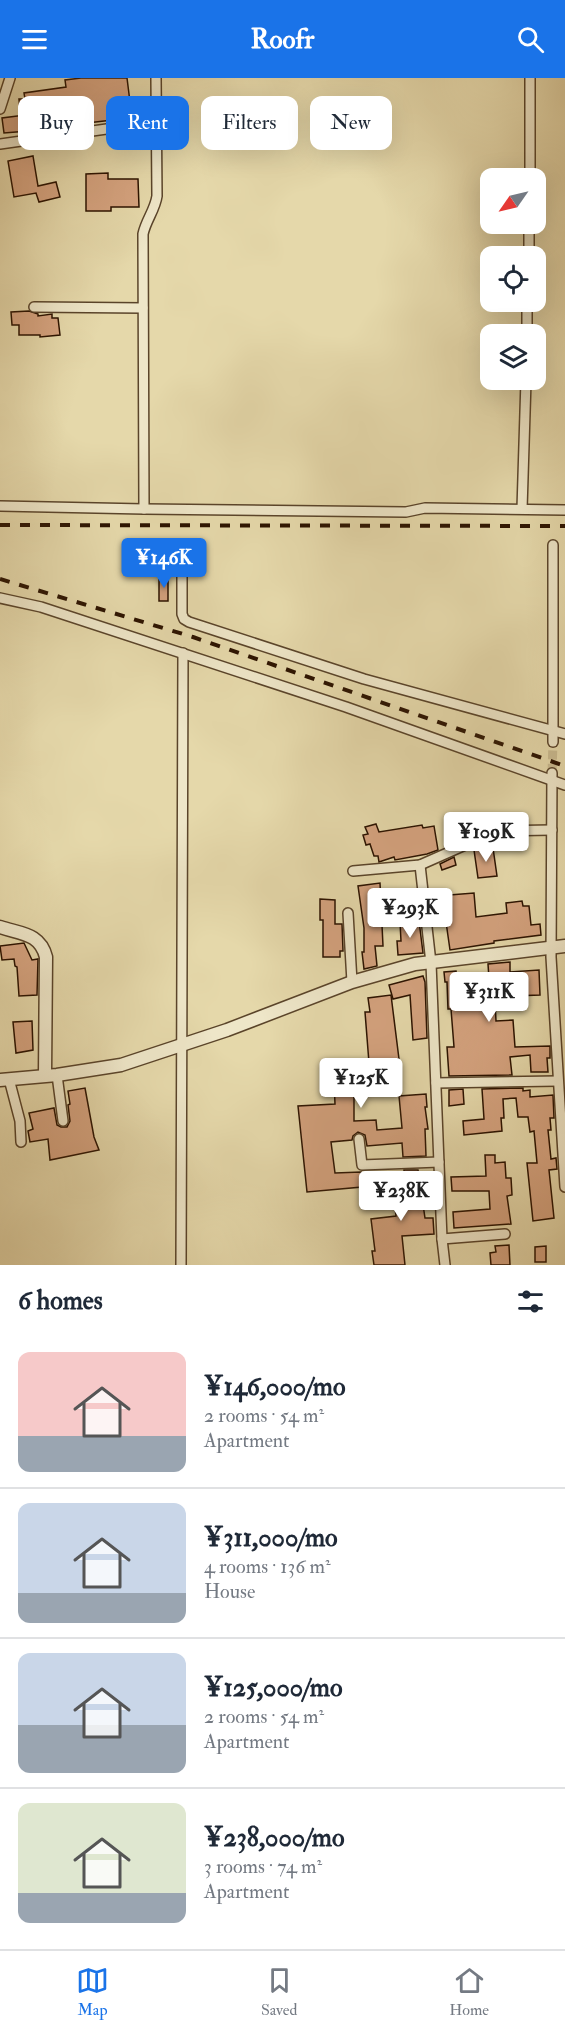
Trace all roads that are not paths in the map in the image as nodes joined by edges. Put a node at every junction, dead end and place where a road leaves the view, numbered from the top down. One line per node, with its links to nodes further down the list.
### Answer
1 (10, 78): 5 (street)
2 (156, 78): 4 (street)
3 (530, 78): 9 (street)
4 (156, 96)
5 (0, 109)
6 (106, 129): 7 (street)
7 (0, 144)
8 (156, 150): 11 (street)
9 (531, 168)
10 (34, 307): 11 (street)
11 (143, 308): 14 (street)
12 (525, 390): 15 (street)
13 (0, 506): 14 (street)
14 (144, 509): 15 (street)
15 (522, 509): 16 (street)
16 (565, 510)
17 (182, 544): 21 (street)
18 (553, 545): 21 (street)
19 (0, 598): 20 (street)
20 (183, 653): 24 (street); 35 (street)
21 (553, 730): 22 (street); 23 (street)
22 (565, 734)
23 (552, 741)
24 (552, 777): 25 (street); 26 (street)
25 (565, 785)
26 (552, 830): 27 (street); 32 (street)
27 (420, 865): 28 (street); 33 (street)
28 (353, 871)
29 (348, 913): 34 (street)
30 (0, 927): 36 (street)
31 (565, 946): 32 (street)
32 (551, 948): 33 (street); 38 (street)
33 (431, 963): 34 (street); 39 (street)
34 (352, 982): 35 (street)
35 (180, 1046): 36 (street); 48 (street)
36 (51, 1075): 37 (street); 41 (street)
37 (5, 1080): 43 (street)
38 (558, 1081): 39 (street); 40 (street)
39 (436, 1083): 44 (street)
40 (563, 1110): 45 (street)
41 (63, 1121)
42 (359, 1139): 44 (street)
43 (21, 1142)
44 (439, 1162): 47 (street)
45 (565, 1187)
46 (505, 1234): 47 (street)
47 (442, 1239): 49 (street)
48 (181, 1265)
49 (446, 1265)

